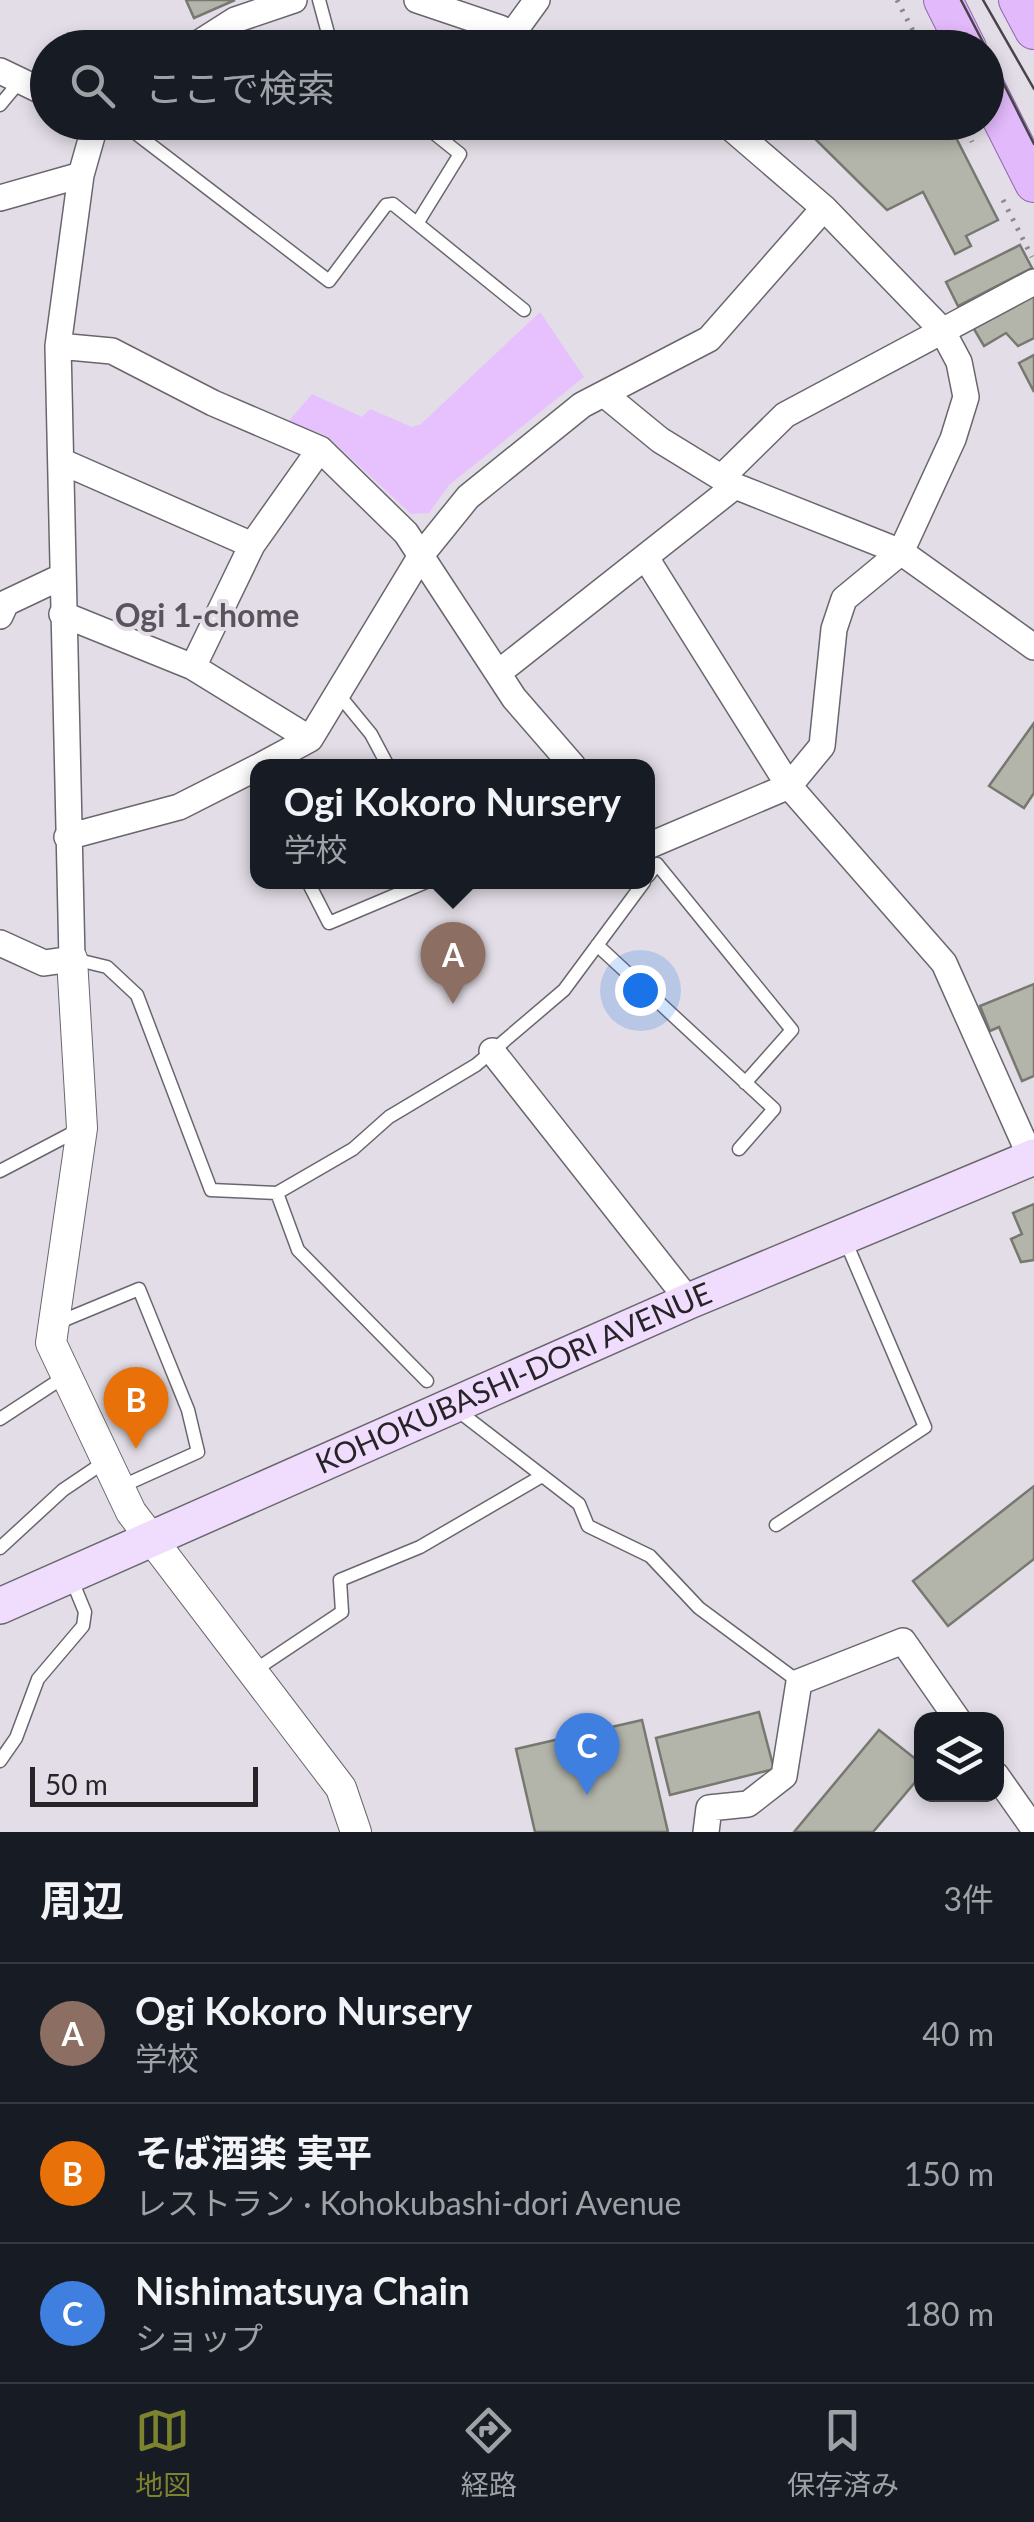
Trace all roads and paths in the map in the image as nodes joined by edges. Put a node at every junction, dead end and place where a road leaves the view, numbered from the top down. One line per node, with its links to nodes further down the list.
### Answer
1 (319, 0): 9 (lane)
2 (417, 0): 10 (street)
3 (537, 0): 11 (street)
4 (897, 0): 12 (path)
5 (943, 0): 13 (main road)
6 (1018, 0): 14 (main road)
7 (282, 1): 8 (street)
8 (219, 30)
9 (327, 30)
10 (497, 30)
11 (527, 30)
12 (913, 30)
13 (958, 30)
14 (1034, 30)
15 (10, 76): 16 (lane)
16 (0, 105)
17 (1004, 124): 23 (main road)
18 (91, 140): 22 (street)
19 (145, 140): 26 (lane)
20 (442, 140): 26 (lane)
21 (745, 140): 25 (street)
22 (81, 175): 24 (street); 30 (street)
23 (1034, 184)
24 (0, 198)
25 (824, 208): 29 (street); 31 (street)
26 (418, 222): 28 (lane)
27 (1034, 282): 29 (street)
28 (524, 310)
29 (942, 330): 34 (street); 36 (street)
30 (58, 346): 32 (street); 33 (street)
31 (604, 394): 34 (street); 37 (street)
32 (320, 449): 35 (street); 37 (street)
33 (61, 461): 35 (street); 39 (street)
34 (728, 481): 36 (street); 38 (street)
35 (252, 545): 43 (street)
36 (901, 552): 42 (street); 51 (street)
37 (422, 554): 44 (street); 45 (street)
38 (646, 558): 44 (street); 51 (street)
39 (61, 576): 40 (street); 41 (street)
40 (62, 614): 43 (street); 52 (street)
41 (0, 616)
42 (1034, 646)
43 (193, 667): 46 (street)
44 (498, 673): 49 (street)
45 (339, 694): 46 (street); 48 (lane)
46 (310, 739): 47 (street)
47 (278, 759)
48 (384, 759)
49 (567, 759)
50 (250, 775): 52 (street)
51 (789, 786): 53 (street); 65 (street)
52 (68, 837): 60 (street)
53 (655, 861)
54 (655, 871): 62 (lane)
55 (312, 889): 56 (lane)
56 (410, 889)
57 (633, 889): 59 (lane)
58 (0, 943): 60 (street)
59 (597, 945): 61 (lane); 62 (lane)
60 (72, 959): 63 (street); 67 (lane)
61 (492, 1051): 67 (lane); 69 (street)
62 (746, 1083): 64 (lane)
63 (82, 1128): 66 (lane); 70 (street)
64 (739, 1149)
65 (1032, 1158): 68 (main road, KOHOKUBASHI-DORI AVENUE)
66 (0, 1170)
67 (276, 1192): 72 (lane)
68 (844, 1237): 69 (main road, KOHOKUBASHI-DORI AVENUE); 77 (lane)
69 (689, 1301): 73 (main road, KOHOKUBASHI-DORI AVENUE)
70 (50, 1326): 71 (street); 75 (lane)
71 (66, 1376): 74 (lane); 75 (street)
72 (427, 1381)
73 (453, 1407): 76 (lane); 78 (main road, KOHOKUBASHI-DORI AVENUE)
74 (0, 1419)
75 (112, 1474): 78 (street); 79 (lane)
76 (542, 1476): 82 (lane); 83 (lane)
77 (776, 1525)
78 (150, 1540): 80 (main road, KOHOKUBASHI-DORI AVENUE); 82 (street)
79 (0, 1548)
80 (70, 1576): 81 (main road, KOHOKUBASHI-DORI AVENUE); 85 (lane)
81 (0, 1606)
82 (251, 1673): 88 (street)
83 (798, 1682): 84 (street); 89 (street)
84 (952, 1712)
85 (0, 1761)
86 (1004, 1786): 87 (street)
87 (1034, 1829)
88 (356, 1832)
89 (706, 1832)

